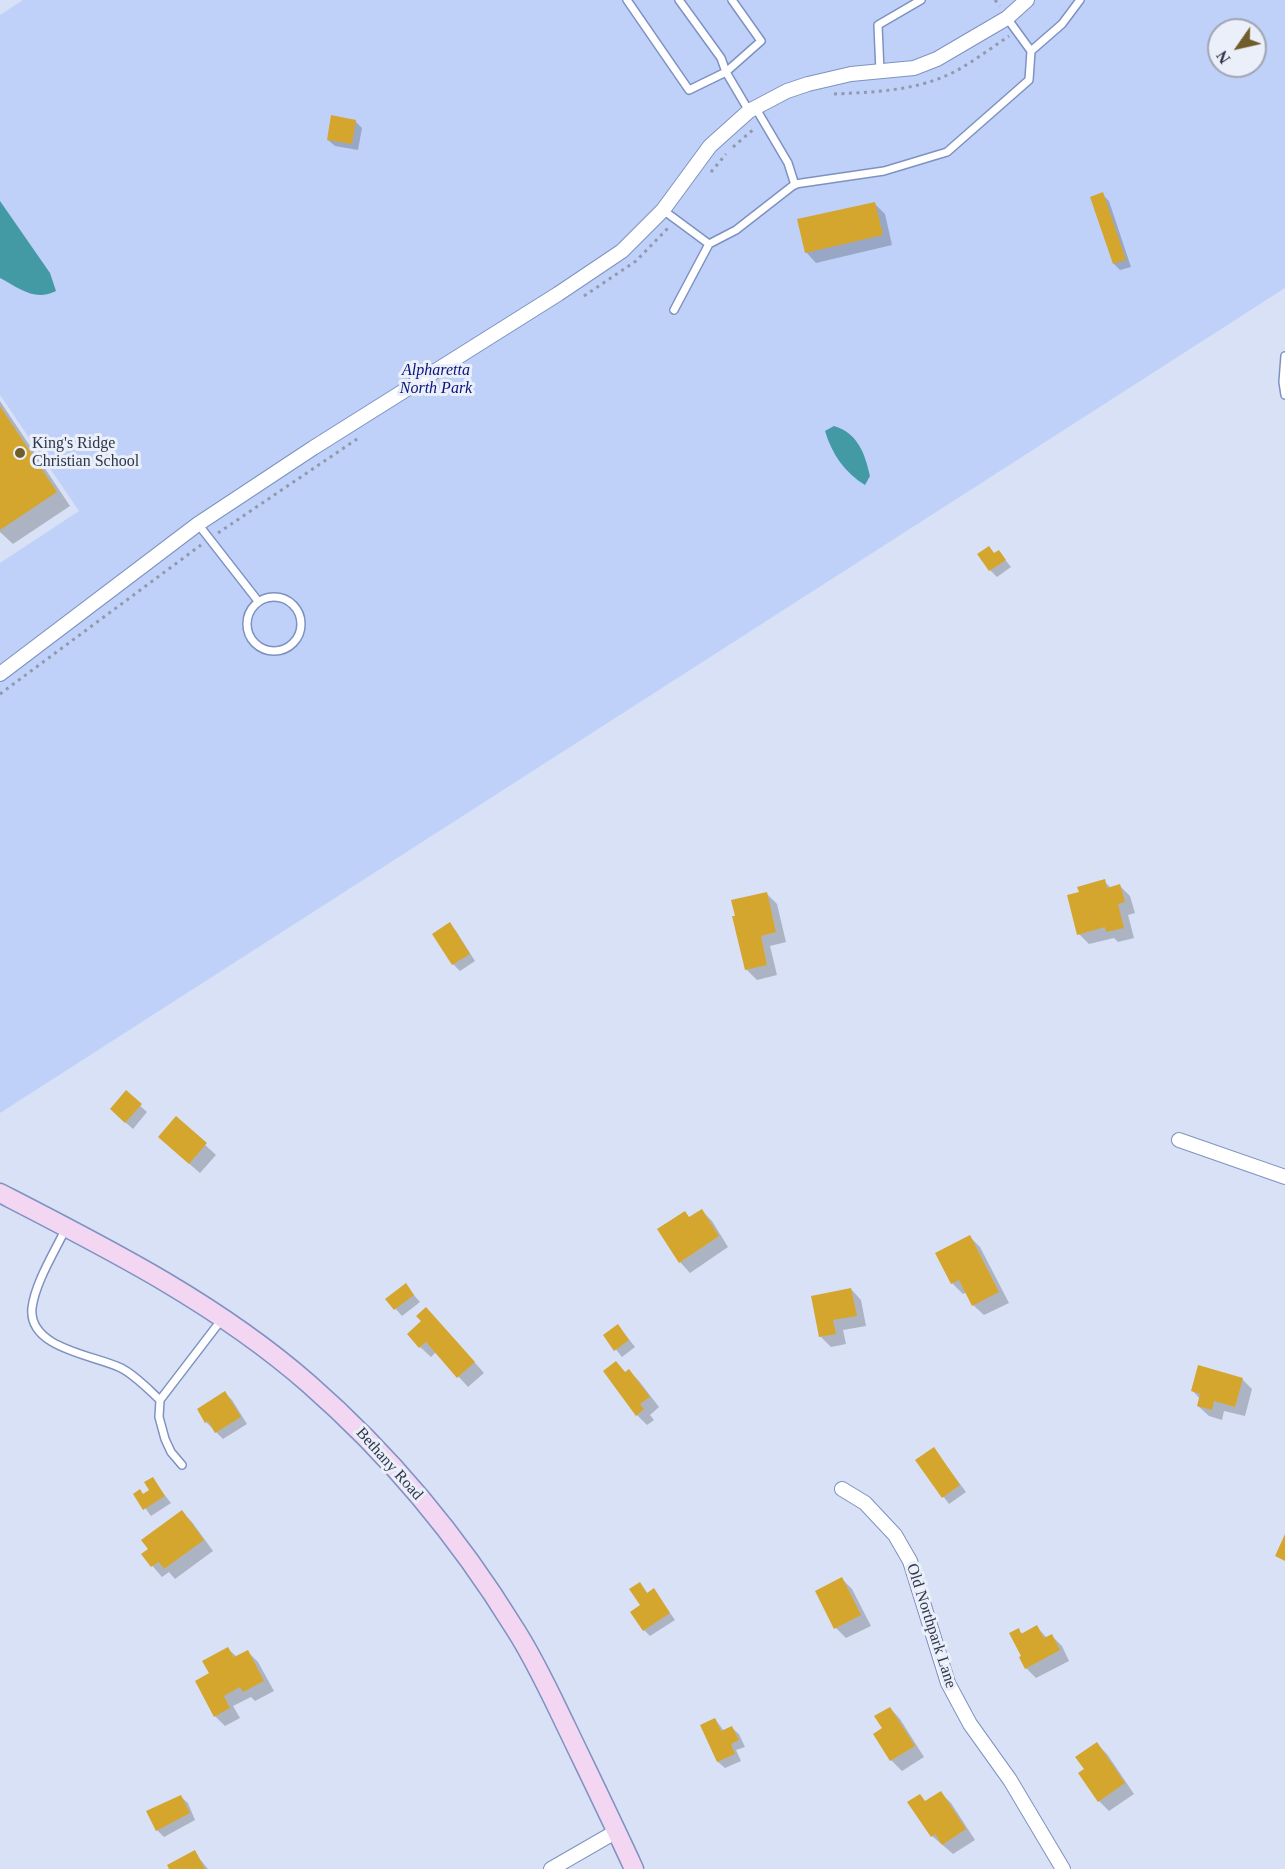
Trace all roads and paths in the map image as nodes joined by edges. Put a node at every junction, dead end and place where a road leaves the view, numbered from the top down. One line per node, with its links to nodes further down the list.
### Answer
1 (627, 0): 9 (lane)
2 (679, 0): 9 (lane)
3 (732, 0): 9 (lane)
4 (921, 0): 10 (lane)
5 (1027, 0): 7 (street)
6 (1080, 0): 8 (lane)
7 (1007, 18): 8 (lane); 10 (street)
8 (1031, 51): 12 (lane)
9 (726, 72): 11 (lane)
10 (880, 72): 11 (street)
11 (752, 109): 12 (lane); 13 (street)
12 (795, 185): 14 (lane)
13 (663, 210): 14 (lane); 19 (street)
14 (710, 244): 15 (lane)
15 (674, 310)
16 (1285, 356): 17 (lane)
17 (1284, 383): 18 (lane)
18 (1285, 395)
19 (198, 524): 20 (lane); 21 (street)
20 (258, 601): 20 (lane)
21 (0, 674)
22 (1179, 1140): 23 (street)
23 (1285, 1177)
24 (0, 1193): 25 (street, Bethany Road)
25 (66, 1228): 26 (street, Bethany Road); 27 (lane)
26 (222, 1318): 27 (lane); 30 (street, Bethany Road)
27 (160, 1400): 28 (lane)
28 (182, 1465)
29 (842, 1489): 33 (street, Old Northpark Lane)
30 (617, 1831): 31 (street); 32 (street, Bethany Road)
31 (551, 1869)
32 (634, 1869)
33 (1063, 1869)

